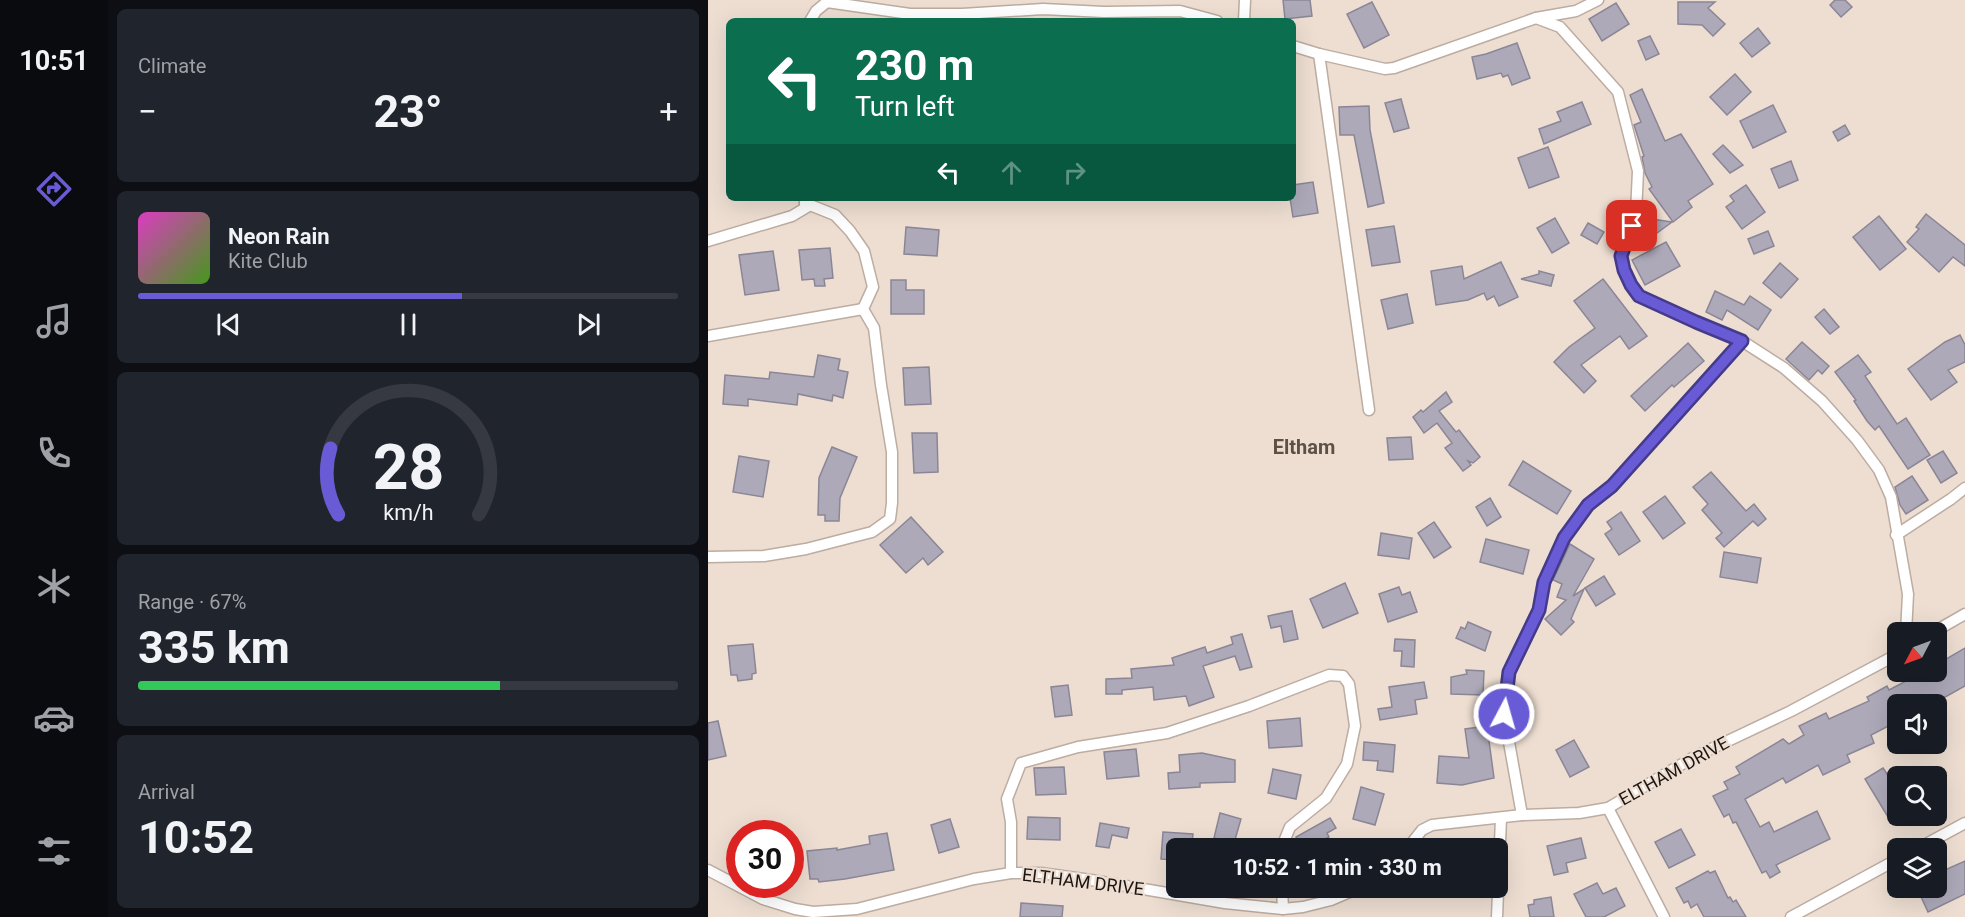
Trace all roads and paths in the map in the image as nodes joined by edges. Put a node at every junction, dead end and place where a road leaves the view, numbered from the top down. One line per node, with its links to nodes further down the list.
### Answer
1 (1245, 0): 5 (street)
2 (1598, 0): 6 (street)
3 (812, 18): 4 (street)
4 (1206, 18)
5 (1244, 18)
6 (1536, 18): 8 (street); 13 (street)
7 (1296, 46): 8 (street)
8 (1319, 54): 14 (street)
9 (808, 201): 10 (street); 11 (street)
10 (708, 241)
11 (863, 309): 12 (street); 17 (street)
12 (708, 336)
13 (1742, 341): 16 (street); 23 (street)
14 (1369, 410)
15 (1965, 488): 16 (street)
16 (1896, 535): 19 (street)
17 (708, 557)
18 (1965, 614): 20 (street)
19 (1907, 622)
20 (1947, 624)
21 (1887, 660): 22 (street, ELTHAM DRIVE)
22 (1608, 808): 23 (street, ELTHAM DRIVE); 36 (street)
23 (1522, 815): 24 (street, ELTHAM DRIVE)
24 (1501, 818): 27 (street, ELTHAM DRIVE); 35 (street)
25 (1965, 823): 28 (street)
26 (1286, 838): 31 (street)
27 (1416, 838)
28 (1937, 838)
29 (1887, 866): 37 (street)
30 (708, 870): 31 (street, ELTHAM DRIVE)
31 (1011, 873): 34 (street, ELTHAM DRIVE)
32 (1282, 898): 34 (street)
33 (1336, 898): 34 (street, ELTHAM DRIVE)
34 (1283, 909)
35 (1497, 917)
36 (1664, 917)
37 (1791, 917)

